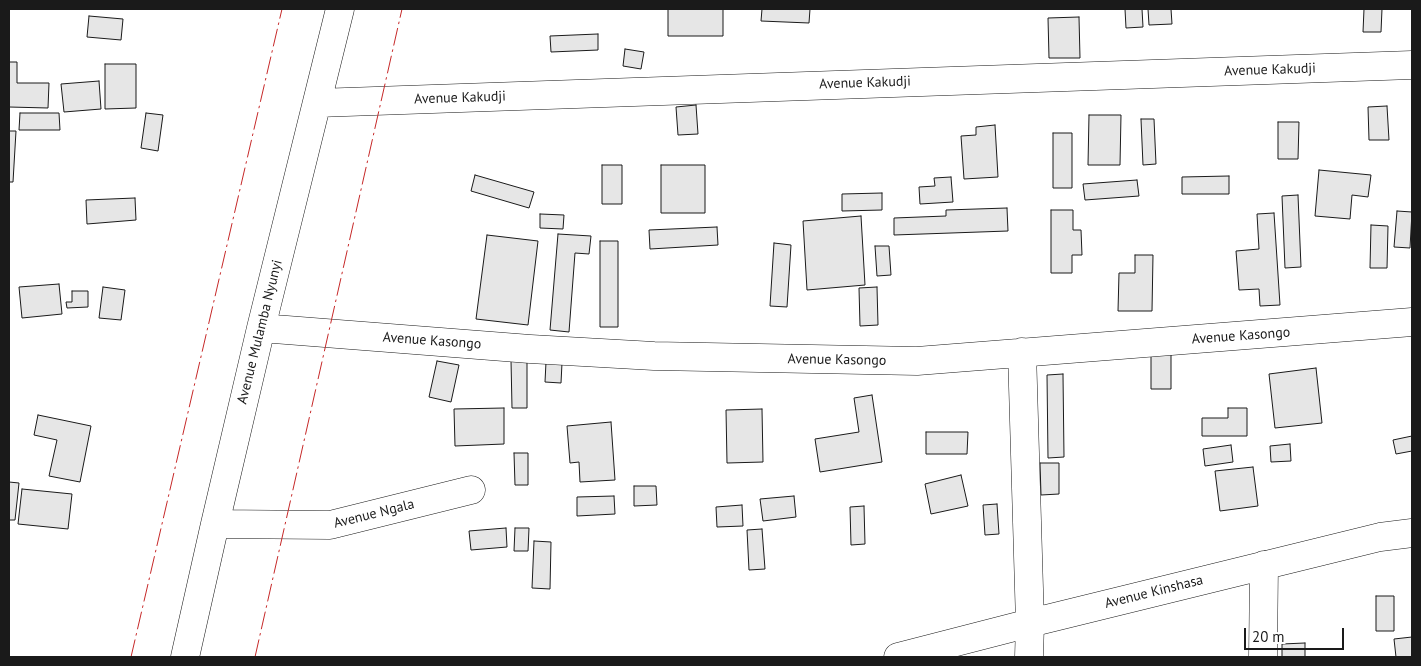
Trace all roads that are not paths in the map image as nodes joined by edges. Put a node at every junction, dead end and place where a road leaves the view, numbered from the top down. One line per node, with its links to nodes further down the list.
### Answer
1 (340, 9): 3 (street, Avenue Mulamba Nyunyi)
2 (1412, 65): 3 (street, Avenue Kakudji)
3 (318, 103): 5 (street, Avenue Mulamba Nyunyi)
4 (1412, 322): 6 (street, Avenue Kasongo)
5 (261, 328): 6 (street, Avenue Kasongo); 8 (street, Avenue Mulamba Nyunyi)
6 (1022, 352): 11 (street)
7 (471, 490): 8 (street, Avenue Ngala)
8 (215, 524): 12 (street, Avenue Mulamba Nyunyi)
9 (1412, 534): 10 (street, Avenue Kinshasa)
10 (1264, 565): 11 (street, Avenue Kinshasa); 15 (street)
11 (1030, 622): 13 (street, Avenue Kinshasa); 14 (street)
12 (185, 657)
13 (898, 657)
14 (1029, 657)
15 (1263, 657)

